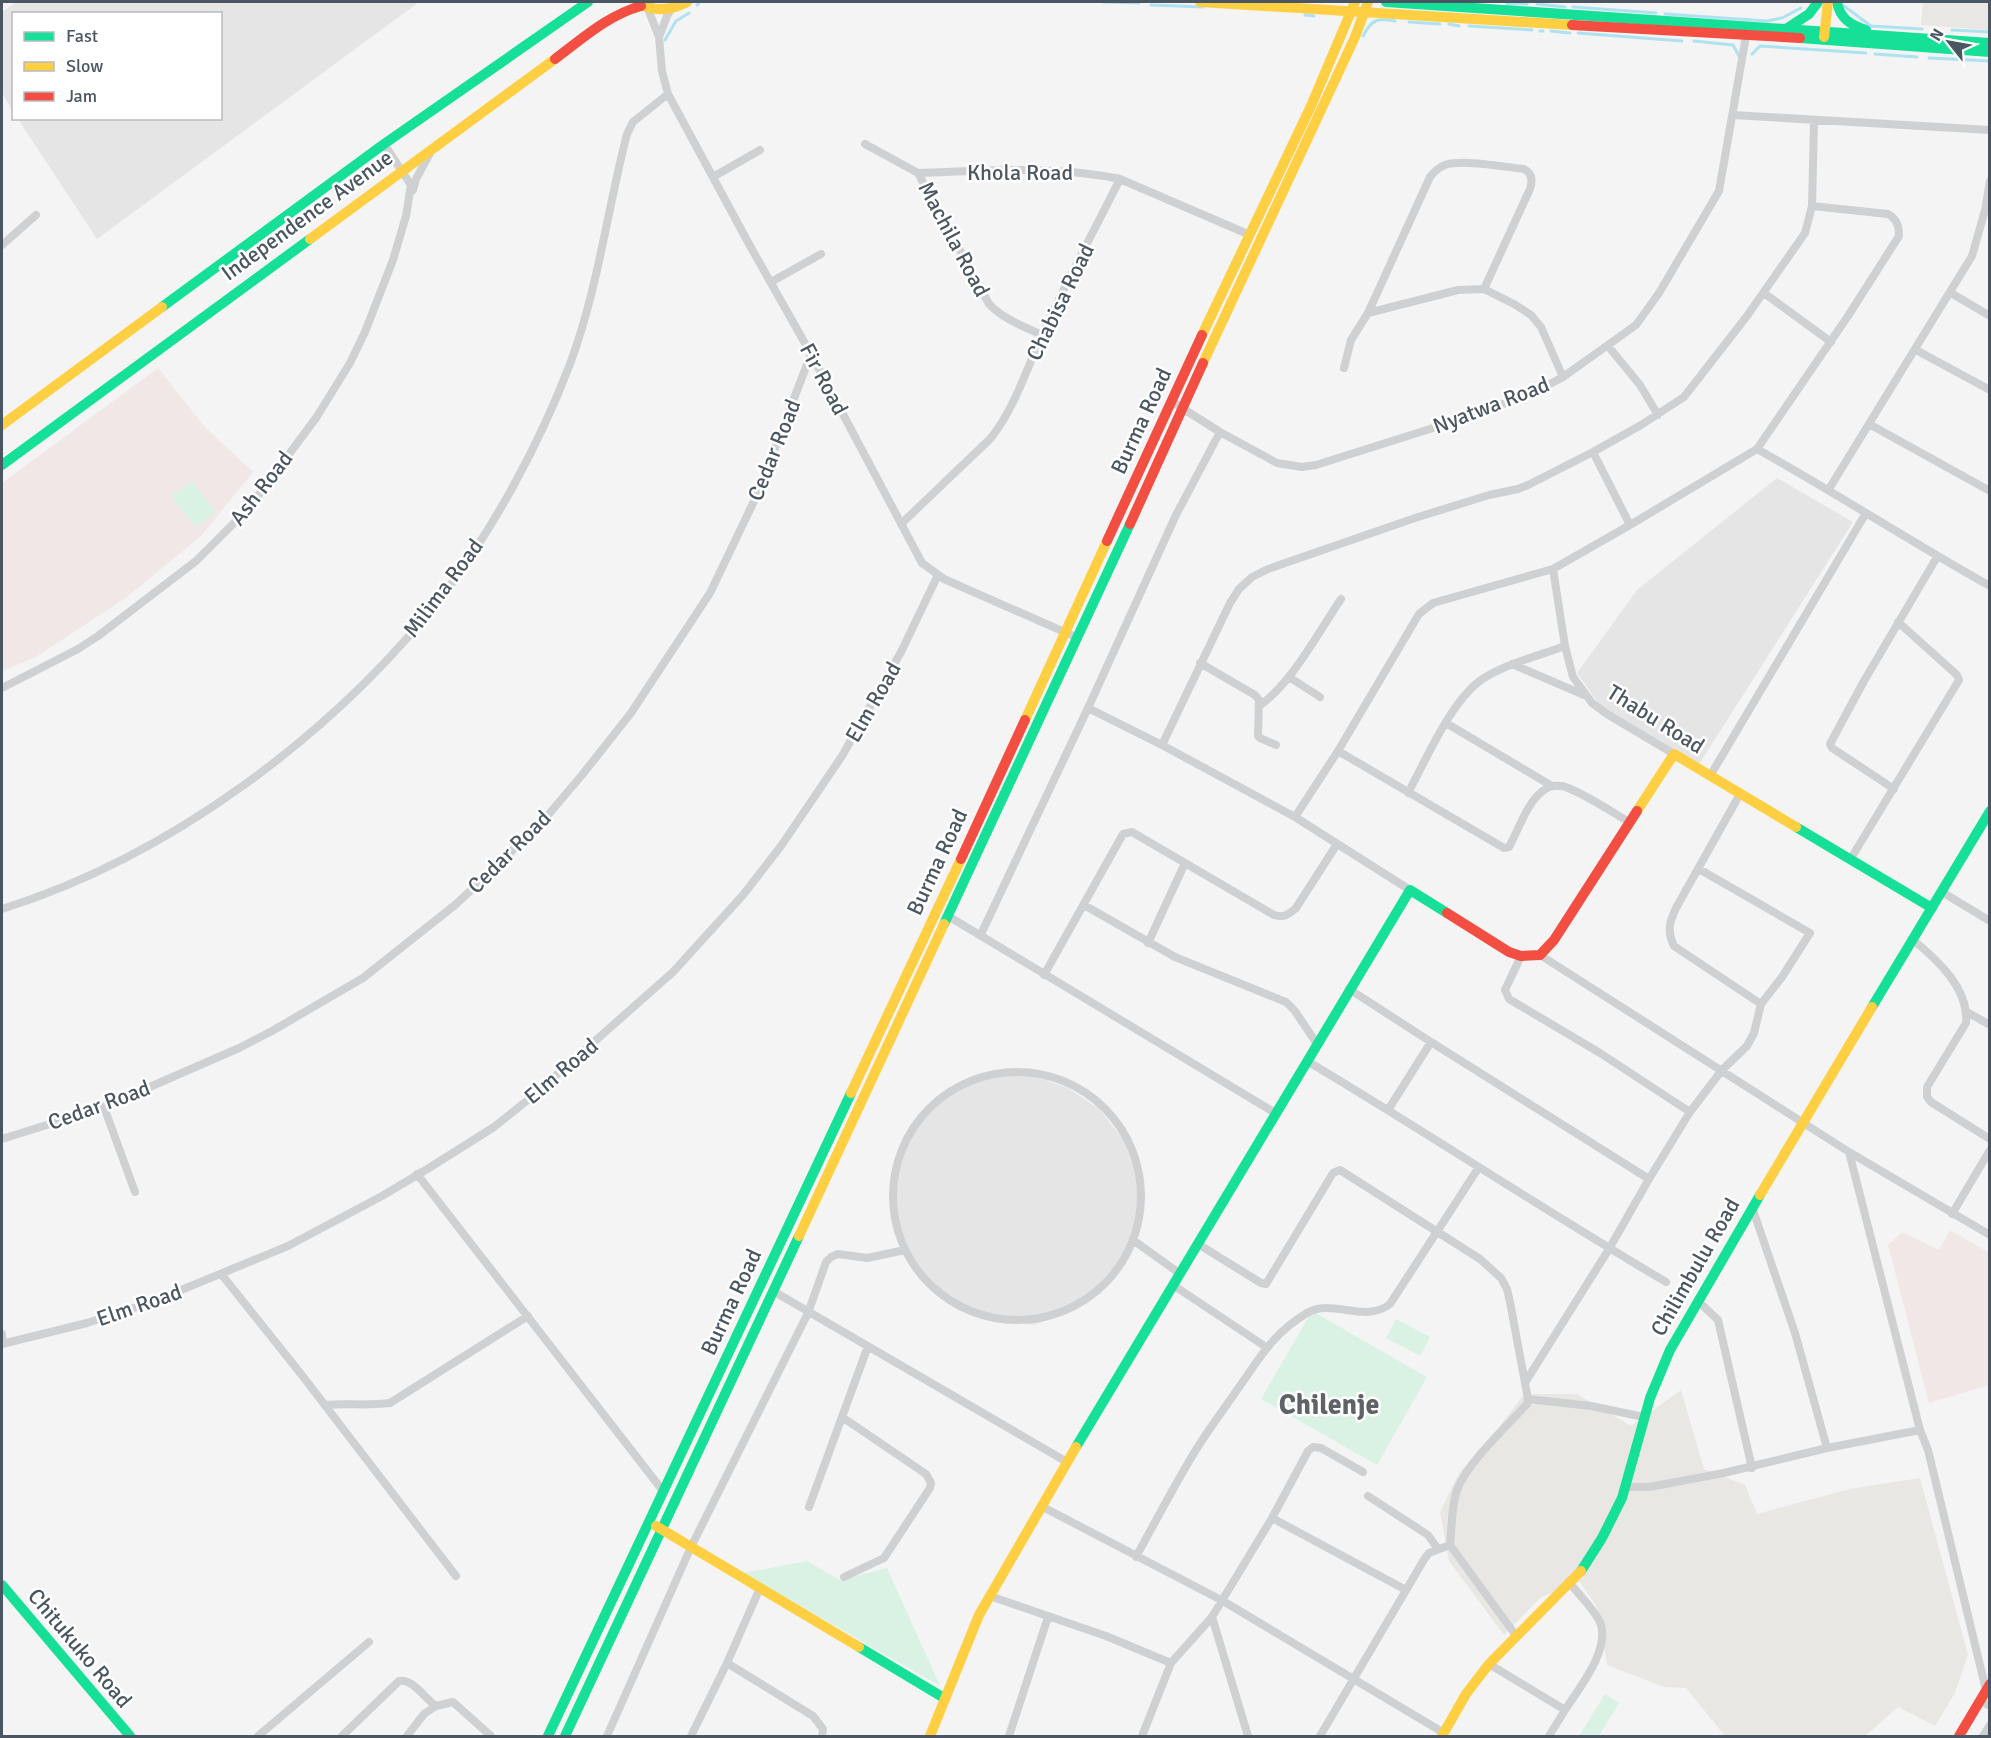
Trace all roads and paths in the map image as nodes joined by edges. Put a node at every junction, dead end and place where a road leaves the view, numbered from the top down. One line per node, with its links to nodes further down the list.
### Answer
1 (588, 2): 23 (main road, Independence Avenue)
2 (687, 2): 11 (main road, Independence Avenue)
3 (1200, 2): 9 (main road)
4 (1386, 2): 13 (main road)
5 (1818, 2): 12 (main road)
6 (1828, 2): 15 (main road)
7 (1837, 2): 14 (main road)
8 (641, 5): 11 (main road, Independence Avenue); 16 (street, Fir Road); 25 (main road, Independence Avenue)
9 (1352, 6): 10 (main road); 36 (main road, Burma Road)
10 (1367, 7): 13 (main road); 54 (main road, Burma Road)
11 (672, 8): 16 (street, Fir Road)
12 (1786, 29): 13 (main road); 15 (main road)
13 (1747, 31): 15 (main road); 20 (street, Nyatwa Road)
14 (1884, 35): 15 (main road); 17 (main road)
15 (1824, 36): 18 (main road)
16 (659, 37): 19 (street, Fir Road)
17 (1989, 43)
18 (1989, 52)
19 (668, 94): 29 (street, Fir Road); 105 (street, Milima Road)
20 (1733, 115): 21 (street); 47 (street, Nyatwa Road)
21 (1814, 121): 22 (street); 33 (street)
22 (1989, 130)
23 (384, 144): 27 (street); 57 (main road, Independence Avenue)
24 (865, 144): 28 (street, Machila Road)
25 (435, 146): 27 (main road, Independence Avenue); 32 (street, Ash Road)
26 (760, 150): 29 (street)
27 (401, 170): 32 (street); 61 (main road, Independence Avenue)
28 (918, 173): 30 (street, Khola Road); 45 (street, Machila Road)
29 (713, 177): 39 (street, Fir Road)
30 (1120, 179): 36 (street); 45 (street, Chabisa Road)
31 (1989, 181): 34 (street)
32 (411, 197): 79 (street, Ash Road)
33 (1812, 206): 42 (street); 46 (street)
34 (1987, 210): 41 (street)
35 (36, 215): 37 (street)
36 (1250, 236): 53 (main road, Burma Road)
37 (2, 245)
38 (821, 254): 39 (street)
39 (771, 282): 49 (street, Fir Road)
40 (1484, 289): 43 (street); 43 (street); 51 (street)
41 (1951, 292): 44 (street); 48 (street)
42 (1764, 293): 46 (street); 55 (street)
43 (1368, 313): 50 (street)
44 (1989, 316)
45 (1042, 335): 65 (street, Chabisa Road)
46 (1831, 342): 59 (street)
47 (1608, 346): 51 (street, Nyatwa Road); 55 (street)
48 (1916, 350): 52 (street); 56 (street)
49 (811, 354): 65 (street, Fir Road); 122 (street, Cedar Road)
50 (1344, 368)
51 (1563, 377): 58 (street, Nyatwa Road)
52 (1989, 390)
53 (1171, 401): 54 (street, Nyatwa Road); 73 (main road, Burma Road)
54 (1182, 407): 58 (street, Nyatwa Road); 74 (main road, Burma Road)
55 (1658, 415): 60 (street)
56 (1869, 424): 62 (street); 63 (street)
57 (2, 425)
58 (1220, 432): 83 (street)
59 (1757, 448): 62 (street); 66 (street)
60 (1593, 452): 66 (street); 76 (street)
61 (2, 465)
62 (1829, 489): 64 (street)
63 (1989, 491)
64 (1866, 513): 67 (street); 89 (street)
65 (902, 524): 69 (street, Fir Road)
66 (1630, 525): 68 (street)
67 (1937, 556): 70 (street); 72 (street)
68 (1552, 569): 75 (street, Thabu Road); 87 (street)
69 (938, 575): 73 (street, Fir Road); 132 (street, Elm Road)
70 (1989, 586)
71 (1341, 598): 78 (street)
72 (1898, 622): 91 (street); 91 (street)
73 (1065, 633): 74 (street, Fir Road); 166 (main road, Burma Road)
74 (1078, 638): 106 (main road, Burma Road)
75 (1565, 646): 77 (street); 80 (street, Thabu Road)
76 (1200, 663): 82 (street); 85 (street)
77 (1512, 664): 80 (street); 84 (street)
78 (1288, 676): 81 (street); 82 (street)
79 (2, 688)
80 (1586, 695): 88 (street, Thabu Road)
81 (1320, 697)
82 (1259, 706): 86 (street)
83 (1088, 708): 85 (street); 108 (street)
84 (1446, 723): 90 (street); 92 (street)
85 (1162, 745): 95 (street)
86 (1276, 745)
87 (1338, 751): 92 (street); 95 (street)
88 (1674, 753): 89 (main road, Thabu Road); 96 (main road)
89 (1710, 776): 93 (main road, Thabu Road)
90 (1552, 786): 92 (street); 96 (street)
91 (1894, 789): 98 (street)
92 (1408, 793)
93 (1740, 794): 98 (main road, Thabu Road); 100 (street)
94 (1989, 811): 102 (main road, Chilimbulu Road)
95 (1295, 818): 97 (street)
96 (1629, 822): 111 (main road)
97 (1337, 844): 99 (street); 101 (street)
98 (1850, 860): 104 (main road, Thabu Road)
99 (1185, 863): 103 (street); 110 (street)
100 (1699, 869): 115 (street); 115 (street)
101 (1410, 890): 112 (main road); 114 (main road)
102 (1942, 892): 104 (main road, Chilimbulu Road); 107 (street)
103 (1084, 905): 110 (street); 113 (street)
104 (1932, 908): 109 (main road, Chilimbulu Road)
105 (2, 909)
106 (948, 916): 108 (street); 147 (main road, Burma Road)
107 (1989, 921)
108 (981, 934): 113 (street)
109 (1913, 940): 116 (street); 126 (main road, Chilimbulu Road)
110 (1148, 943): 119 (street)
111 (1540, 955): 112 (main road); 121 (street)
112 (1521, 956): 124 (street)
113 (1044, 975): 125 (street)
114 (1349, 989): 118 (street); 119 (main road)
115 (1761, 1004): 121 (street)
116 (1967, 1012): 117 (street); 128 (street)
117 (1989, 1025)
118 (1431, 1042): 123 (street); 133 (street)
119 (1317, 1044): 120 (main road)
120 (1307, 1061): 123 (street); 125 (main road)
121 (1722, 1070): 124 (street); 126 (street)
122 (104, 1107): 127 (street, Cedar Road); 134 (street)
123 (1388, 1110): 131 (street)
124 (1690, 1112): 133 (street)
125 (1277, 1114): 140 (main road)
126 (1802, 1123): 130 (street); 135 (main road, Chilimbulu Road)
127 (2, 1139)
128 (1989, 1139)
129 (1989, 1150): 136 (street)
130 (1849, 1152): 136 (street); 160 (street)
131 (1479, 1167): 137 (street); 142 (street)
132 (417, 1174): 144 (street, Elm Road); 150 (street)
133 (1649, 1179): 142 (street)
134 (135, 1192)
135 (1752, 1207): 148 (main road, Chilimbulu Road); 161 (street)
136 (1952, 1214): 138 (street)
137 (1437, 1232): 140 (street); 154 (street); 155 (street)
138 (1989, 1235)
139 (1133, 1240): 141 (street); 141 (street); 143 (street)
140 (1198, 1244): 143 (main road)
141 (905, 1250): 149 (street)
142 (1609, 1250): 145 (street); 155 (street)
143 (1179, 1274): 146 (main road)
144 (222, 1275): 152 (street, Elm Road); 157 (street)
145 (1666, 1282)
146 (1173, 1285): 154 (street); 162 (main road)
147 (773, 1291): 149 (street); 172 (main road, Burma Road)
148 (1698, 1301): 159 (main road, Chilimbulu Road); 163 (street)
149 (808, 1313): 153 (street); 174 (street)
150 (528, 1316): 157 (street); 166 (street)
151 (2, 1334): 152 (street)
152 (2, 1344)
153 (867, 1346): 158 (street); 162 (street)
154 (1266, 1347): 176 (street)
155 (1526, 1381): 156 (street)
156 (1528, 1399): 159 (street); 173 (street)
157 (325, 1405): 177 (street)
158 (842, 1417): 168 (street); 178 (street)
159 (1644, 1417): 165 (main road, Chilimbulu Road)
160 (1920, 1430): 161 (street); 193 (street)
161 (1827, 1448): 163 (street)
162 (1067, 1462): 169 (main road)
163 (1752, 1468): 165 (street)
164 (1363, 1472): 170 (street)
165 (1625, 1487): 179 (main road, Chilimbulu Road)
166 (663, 1491): 171 (main road, Burma Road)
167 (1368, 1496): 175 (street)
168 (809, 1506)
169 (1041, 1506): 176 (street); 183 (main road)
170 (1272, 1518): 182 (street); 184 (street)
171 (649, 1522): 172 (main road); 206 (main road, Burma Road)
172 (662, 1530): 174 (main road); 207 (main road, Burma Road)
173 (1450, 1545): 175 (street); 187 (street)
174 (691, 1548): 181 (main road); 208 (street)
175 (1438, 1549): 182 (street)
176 (1136, 1557): 184 (street)
177 (456, 1576)
178 (844, 1576)
179 (1570, 1583): 187 (main road, Chilimbulu Road); 197 (street)
180 (2, 1586): 201 (main road, Chitukuko Road)
181 (760, 1588): 189 (street); 194 (main road)
182 (1406, 1590): 192 (street)
183 (990, 1596): 185 (street); 194 (main road)
184 (1223, 1601): 186 (street); 192 (street)
185 (1048, 1617): 190 (street); 211 (street)
186 (1212, 1617): 190 (street); 213 (street)
187 (1517, 1637): 191 (main road, Chilimbulu Road)
188 (369, 1642): 202 (street)
189 (727, 1663): 200 (street); 209 (street)
190 (1171, 1663): 212 (street)
191 (1489, 1664): 197 (street); 199 (main road, Chilimbulu Road)
192 (1355, 1679): 199 (street); 214 (street)
193 (1988, 1687): 195 (main road)
194 (944, 1698): 210 (main road)
195 (1984, 1704): 216 (main road)
196 (436, 1706): 203 (street); 204 (street); 205 (street)
197 (1565, 1710): 215 (street)
198 (1989, 1725): 217 (street)
199 (1443, 1735)
200 (691, 1736)
201 (130, 1737)
202 (258, 1737)
203 (342, 1737)
204 (407, 1737)
205 (491, 1737)
206 (548, 1737)
207 (565, 1737)
208 (607, 1737)
209 (822, 1737)
210 (930, 1737)
211 (1009, 1737)
212 (1142, 1737)
213 (1248, 1737)
214 (1320, 1737)
215 (1550, 1737)
216 (1959, 1737)
217 (1983, 1737)

